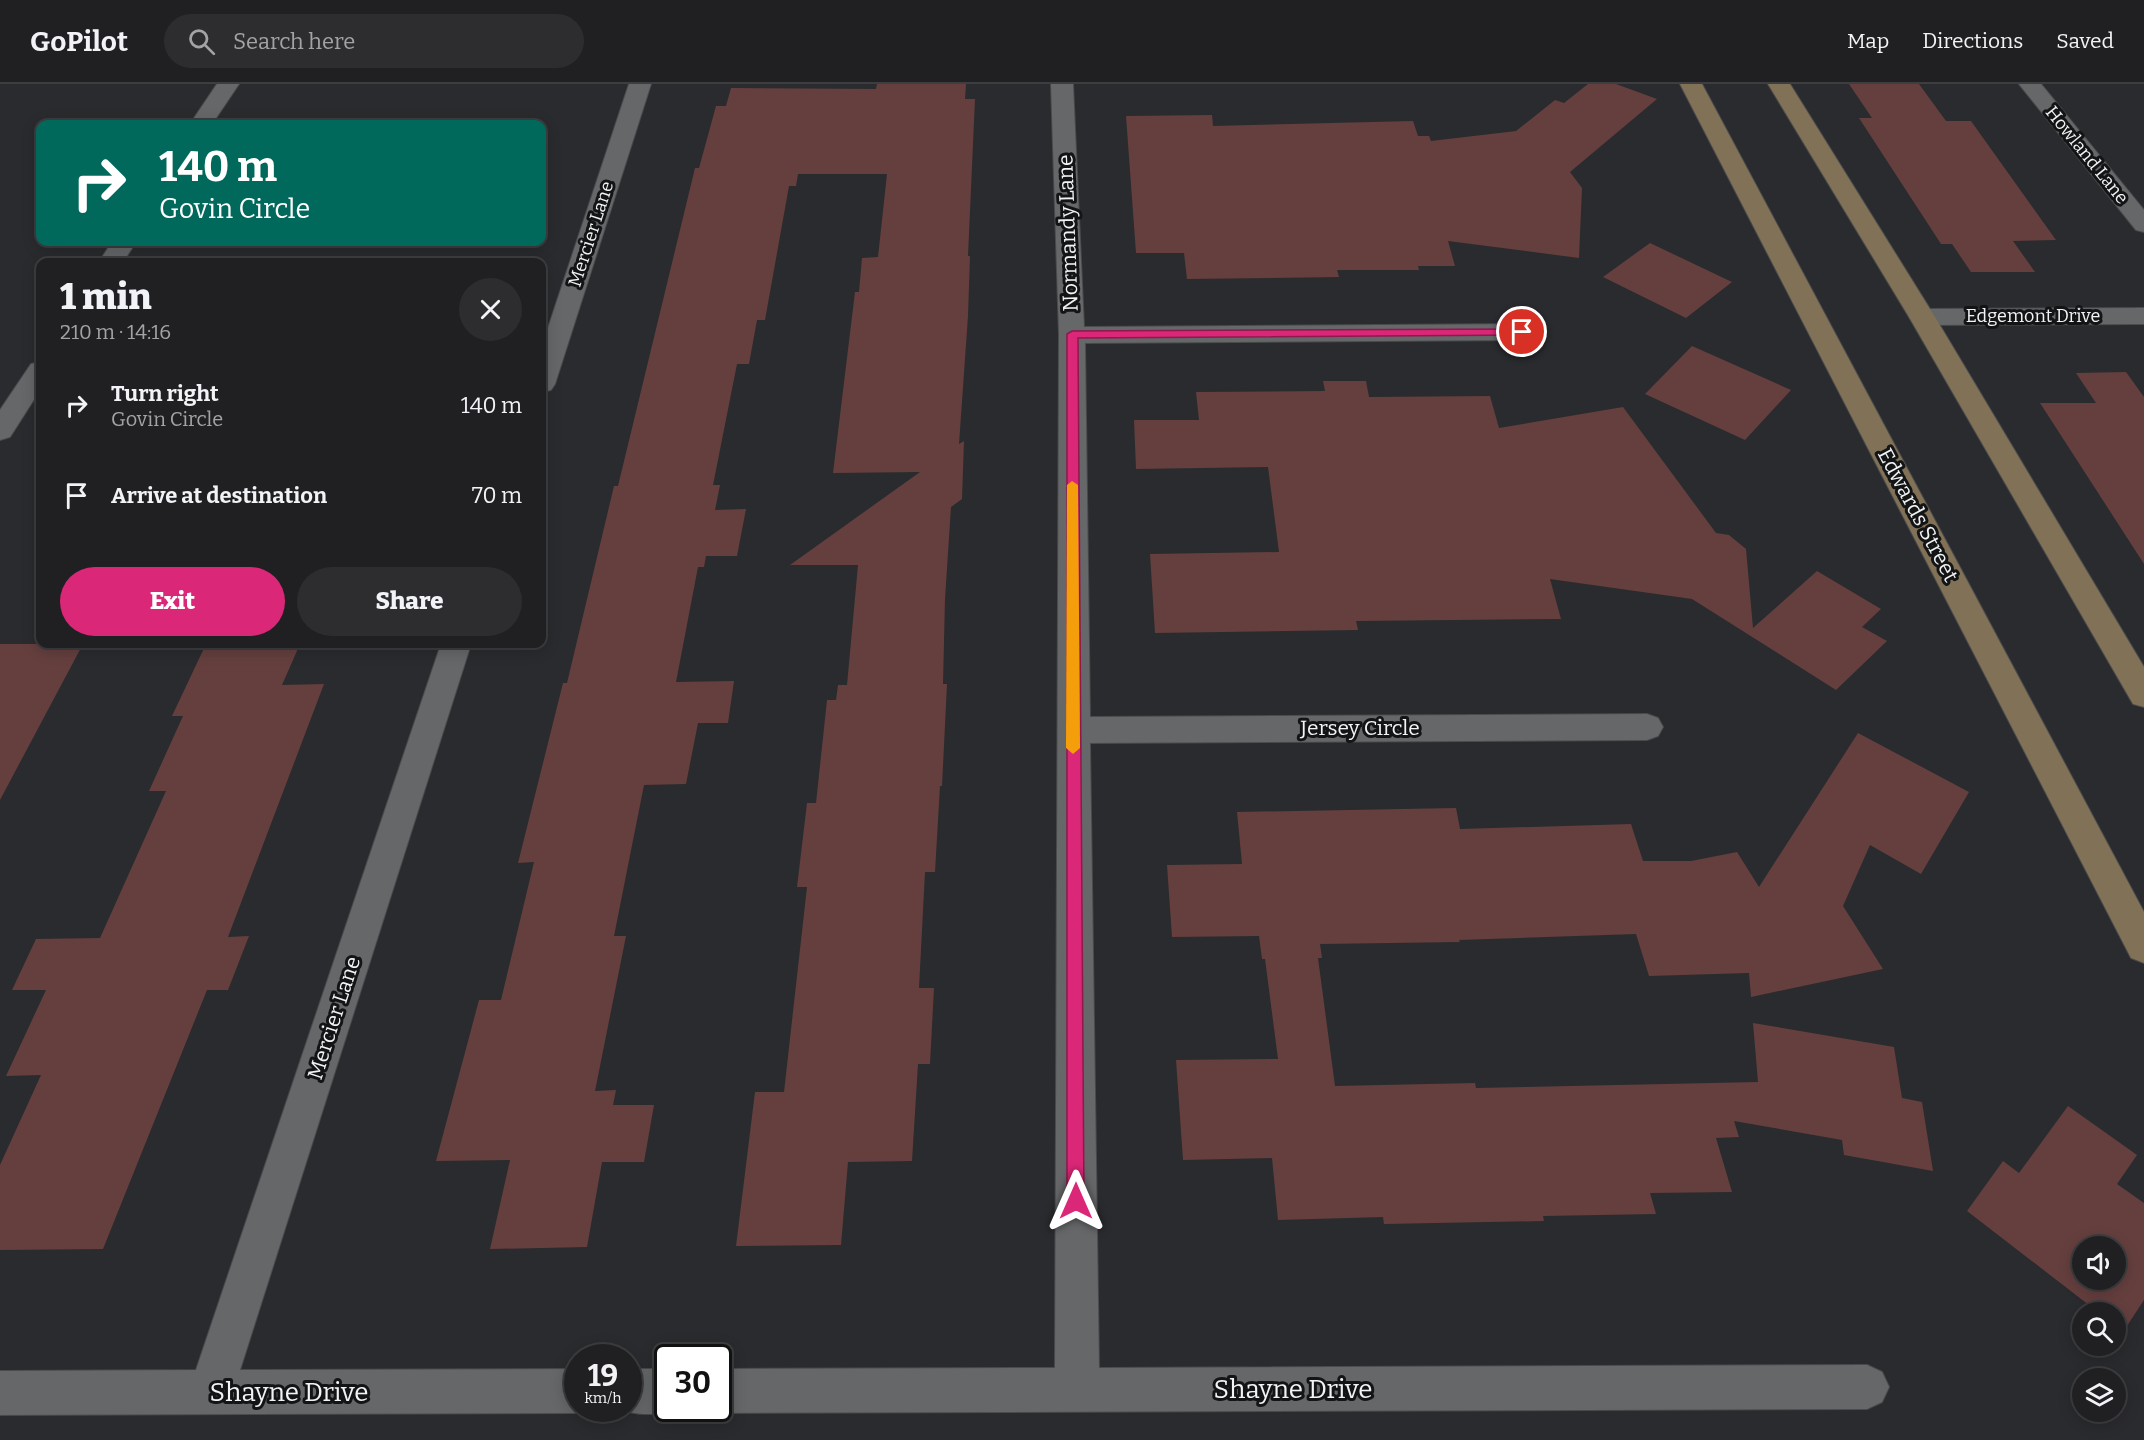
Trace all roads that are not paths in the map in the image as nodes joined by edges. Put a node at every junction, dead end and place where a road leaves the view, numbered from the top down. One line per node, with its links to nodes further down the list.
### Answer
1 (228, 84): 7 (street)
2 (640, 84): 13 (street, Mercier Lane)
3 (1062, 84): 12 (street, Normandy Lane)
4 (1691, 84): 20 (main road, Edwards Street)
5 (1779, 84): 10 (main road)
6 (2030, 84): 8 (street, Howland Lane)
7 (204, 120)
8 (2144, 225)
9 (2144, 316): 10 (street, Edgemont Drive)
10 (1922, 317): 17 (main road)
11 (1522, 332): 12 (street)
12 (1072, 334): 19 (street, Normandy Lane)
13 (546, 372)
14 (36, 376): 15 (street)
15 (0, 431)
16 (455, 648): 25 (street, Mercier Lane)
17 (2144, 695)
18 (1647, 727): 19 (street, Jersey Circle)
19 (1073, 730): 22 (street, Normandy Lane)
20 (2144, 947)
21 (1867, 1387): 22 (street, Shayne Drive)
22 (1077, 1389): 23 (street, Shayne Drive)
23 (732, 1390)
24 (564, 1391): 25 (street, Shayne Drive)
25 (211, 1392): 26 (street, Shayne Drive)
26 (0, 1393)

